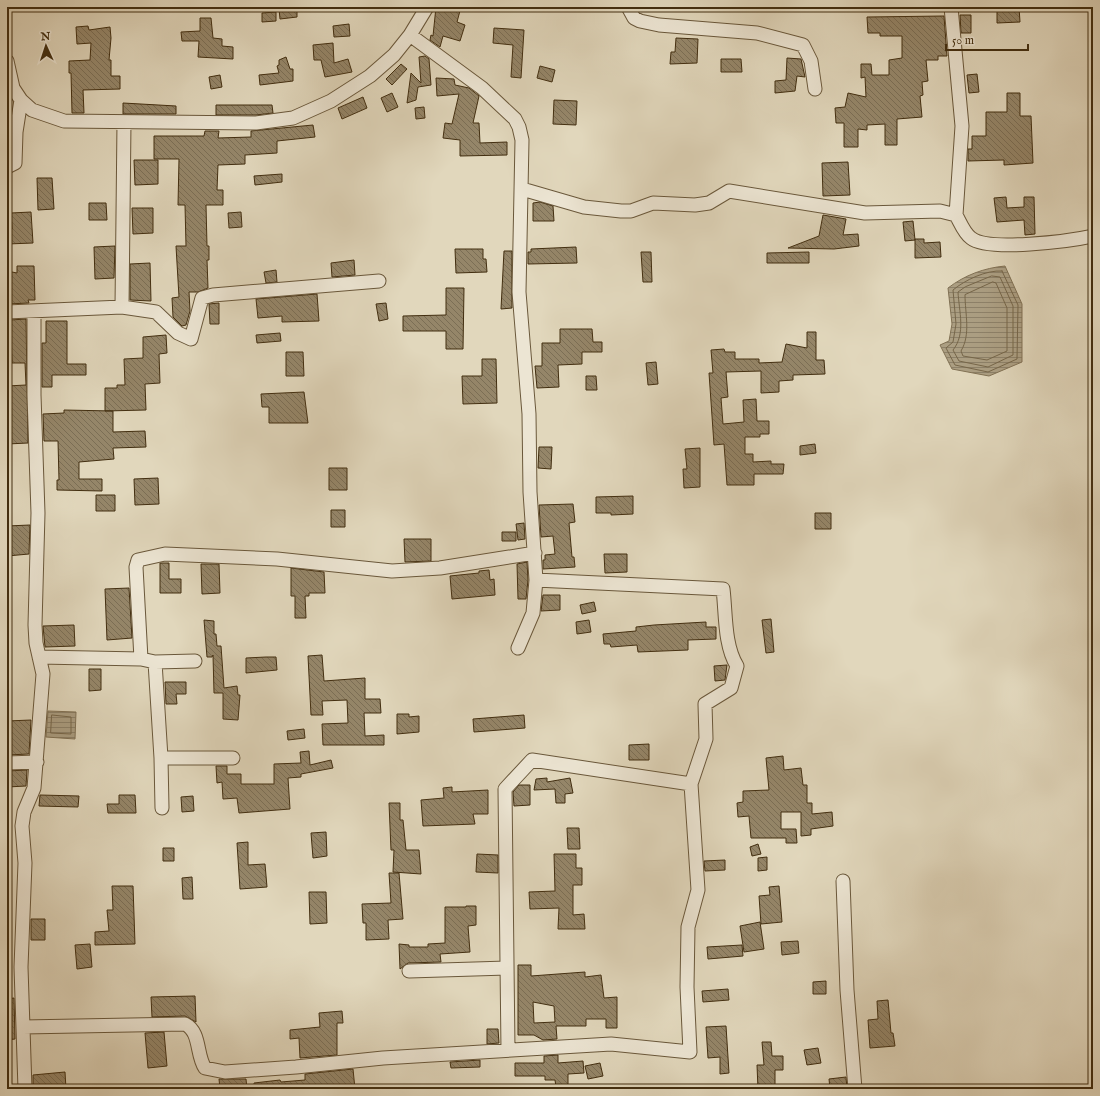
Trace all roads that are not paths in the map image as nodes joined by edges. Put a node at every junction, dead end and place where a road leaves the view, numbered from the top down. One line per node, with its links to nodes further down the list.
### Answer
1 (427, 7): 4 (street)
2 (628, 7): 6 (street)
3 (951, 7): 11 (street)
4 (410, 35): 8 (street); 10 (street)
5 (7, 61): 7 (street)
6 (814, 89)
7 (21, 100): 8 (street); 9 (street)
8 (124, 122): 14 (street)
9 (7, 167)
10 (522, 189): 11 (street); 17 (street)
11 (956, 215): 12 (street)
12 (1093, 236)
13 (379, 281): 14 (street)
14 (122, 307): 16 (street)
15 (7, 312): 16 (street)
16 (34, 312): 20 (street)
17 (535, 553): 18 (street); 21 (street)
18 (536, 580): 19 (street); 28 (street)
19 (518, 648)
20 (39, 657): 21 (street); 26 (street)
21 (141, 659): 23 (street)
22 (195, 661): 23 (street)
23 (155, 662): 24 (street)
24 (161, 758): 25 (street); 29 (street)
25 (233, 758)
26 (37, 762): 27 (street); 33 (street)
27 (7, 763)
28 (691, 784): 31 (street); 34 (street)
29 (162, 808)
30 (843, 881): 36 (street)
31 (507, 968): 32 (street); 34 (street)
32 (409, 971)
33 (23, 1027): 34 (street); 35 (street)
34 (508, 1050)
35 (25, 1089)
36 (855, 1089)

